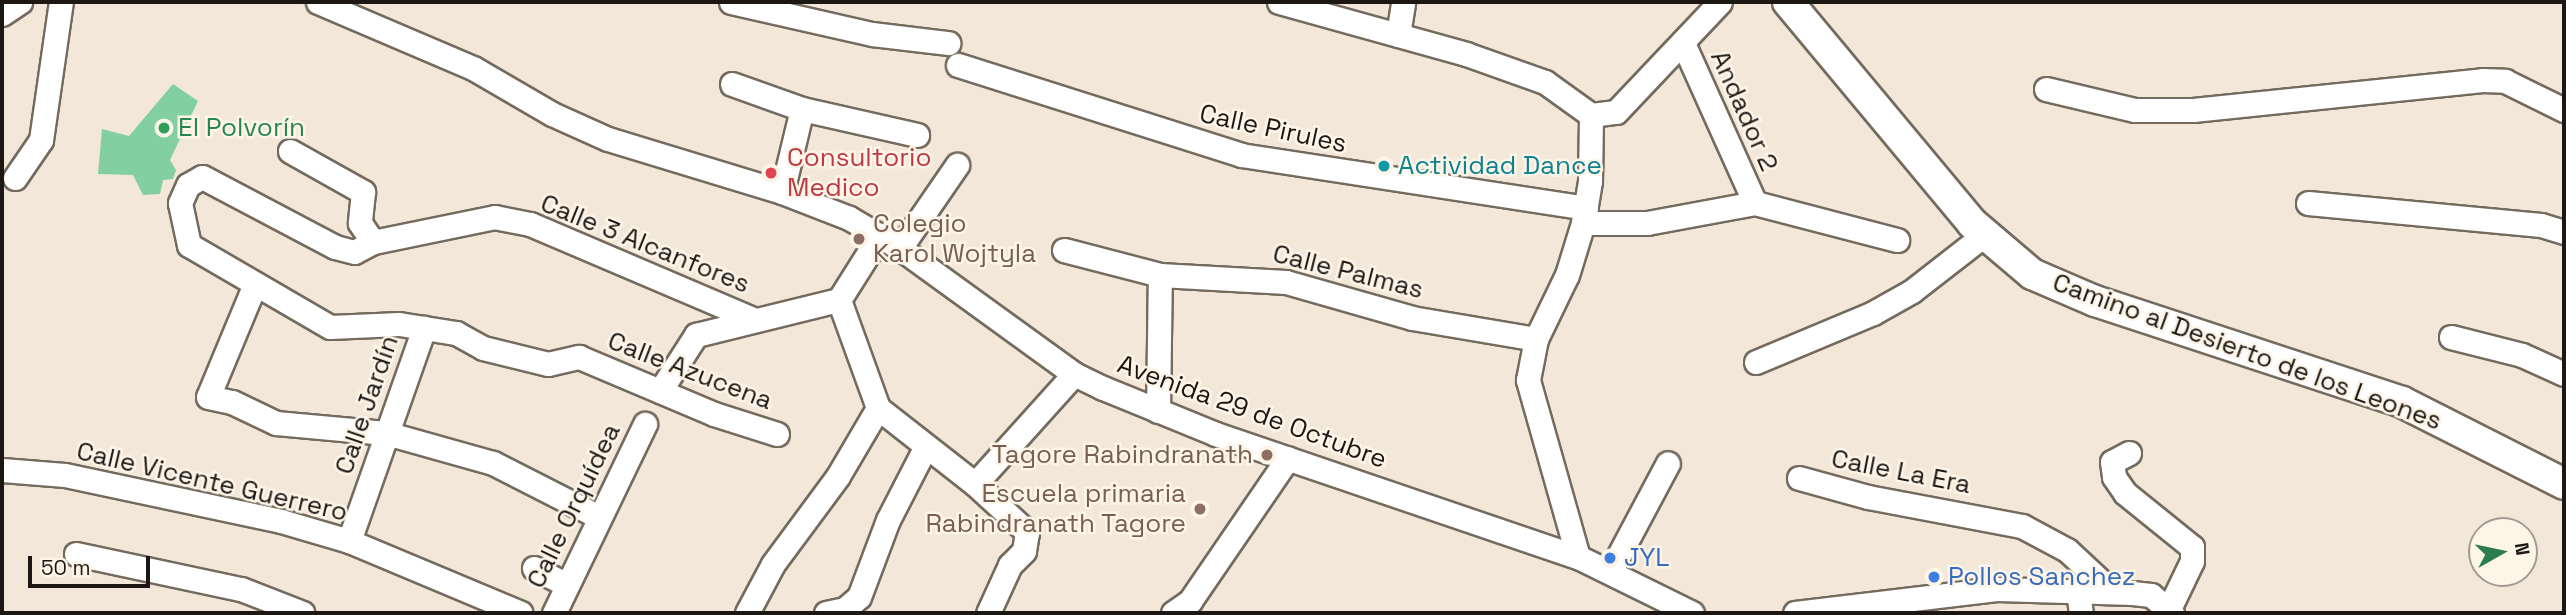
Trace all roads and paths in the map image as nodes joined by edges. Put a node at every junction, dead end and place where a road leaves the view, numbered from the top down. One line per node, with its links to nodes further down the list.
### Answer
1 (20, 2): 9 (street)
2 (61, 2): 23 (street)
3 (318, 2): 24 (street, Avenida 29 de Octubre)
4 (731, 2): 11 (street)
5 (1279, 2): 10 (street)
6 (1403, 2): 10 (street)
7 (1720, 2): 12 (street)
8 (1788, 2): 29 (main road, Camino al Desierto de los Leones)
9 (2, 14)
10 (1398, 35): 18 (street)
11 (948, 43)
12 (1683, 43): 18 (street); 25 (street, Andador 2)
13 (958, 65): 27 (street, Calle Pirules)
14 (732, 84): 16 (street)
15 (2046, 89): 17 (street)
16 (802, 109): 19 (street); 24 (street)
17 (2564, 110)
18 (1591, 115): 27 (street)
19 (917, 135)
20 (290, 151): 32 (street)
21 (957, 165): 33 (street)
22 (202, 177): 32 (street, Calle 3 Alcanfores); 36 (street, Calle Azucena)
23 (15, 178)
24 (782, 192): 30 (street, Avenida 29 de Octubre)
25 (1755, 203): 27 (street, Calle Pirules); 31 (street)
26 (2308, 203): 28 (street)
27 (1584, 215): 41 (street)
28 (2564, 232)
29 (1984, 234): 42 (street); 58 (main road, Camino al Desierto de los Leones)
30 (880, 235): 33 (street, Avenida 29 de Octubre); 37 (street)
31 (1897, 240)
32 (373, 242): 38 (street, Calle 3 Alcanfores)
33 (900, 248): 43 (street, Avenida 29 de Octubre)
34 (1065, 250): 35 (street, Calle Palmas)
35 (1160, 275): 41 (street, Calle Palmas); 47 (street)
36 (255, 284): 39 (street, Calle Azucena); 49 (street)
37 (839, 300): 38 (street); 46 (street)
38 (753, 319): 45 (street)
39 (424, 328): 45 (street, Calle Azucena); 49 (street, Calle Jardín)
40 (2451, 337): 44 (street)
41 (1536, 339): 62 (street)
42 (1756, 362)
43 (1074, 374): 47 (street, Avenida 29 de Octubre); 57 (street)
44 (2564, 374)
45 (660, 391): 50 (street, Calle Azucena)
46 (878, 408): 51 (street); 74 (street)
47 (1158, 411): 53 (street, Avenida 29 de Octubre)
48 (645, 424): 59 (street, Calle Orquídea)
49 (386, 433): 59 (street); 60 (street, Calle Jardín)
50 (777, 434)
51 (925, 448): 57 (street); 75 (street)
52 (2129, 453): 70 (street)
53 (1288, 457): 62 (street, Avenida 29 de Octubre); 68 (street)
54 (1668, 463): 64 (street)
55 (2, 470): 60 (street, Calle Vicente Guerrero)
56 (1799, 478): 67 (street, Calle La Era)
57 (975, 484): 76 (street)
58 (2564, 484)
59 (599, 517): 65 (street, Calle Orquídea)
60 (349, 541): 72 (street, Calle Vicente Guerrero)
61 (76, 554): 71 (street)
62 (1578, 557): 64 (street, Avenida 29 de Octubre)
63 (534, 568): 65 (street)
64 (1610, 572): 77 (street, Avenida 29 de Octubre)
65 (565, 584): 73 (street, Calle Orquídea)
66 (2078, 590): 67 (street); 69 (street); 79 (street)
67 (2110, 590): 70 (street)
68 (1188, 609)
69 (1820, 611): 78 (street)
70 (2171, 611)
71 (303, 613)
72 (521, 613)
73 (554, 613)
74 (747, 613)
75 (826, 613)
76 (988, 613)
77 (1692, 613)
78 (1795, 613)
79 (2081, 613)

